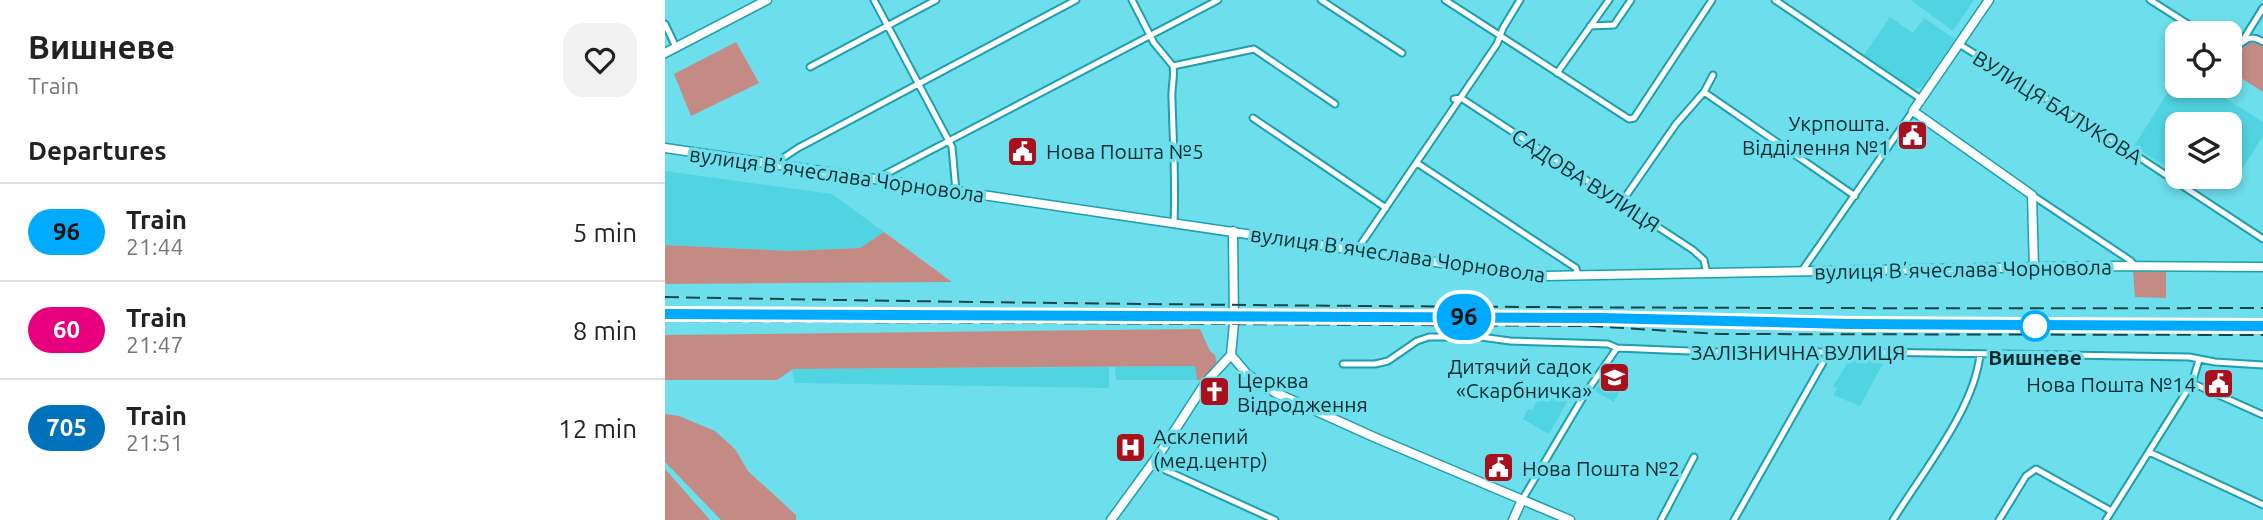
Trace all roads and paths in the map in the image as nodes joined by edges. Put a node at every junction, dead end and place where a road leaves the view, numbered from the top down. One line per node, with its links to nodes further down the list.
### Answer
1 (767, 0): 26 (street)
2 (874, 0): 19 (street)
3 (936, 0): 19 (street)
4 (1076, 0): 33 (street)
5 (1132, 0): 21 (street)
6 (1218, 0): 21 (street)
7 (1321, 0): 28 (street)
8 (1445, 0): 22 (street)
9 (1520, 0): 22 (street)
10 (1609, 0): 20 (street)
11 (1631, 0): 20 (street)
12 (1712, 0): 31 (street)
13 (1775, 0): 37 (street)
14 (1989, 0): 25 (street)
15 (2150, 0): 17 (street)
16 (2263, 8): 23 (street)
17 (2183, 21)
18 (665, 24): 26 (street)
19 (887, 26): 30 (street); 33 (street)
20 (1590, 26): 31 (street)
21 (1150, 34): 29 (street); 41 (street)
22 (1500, 36): 31 (street); 35 (street)
23 (2243, 40): 24 (street)
24 (2263, 42)
25 (1959, 44): 37 (street); 53 (street, ВУЛИЦЯ БАЛУКОВА)
26 (676, 47): 27 (street)
27 (665, 52)
28 (1402, 53)
29 (1173, 66): 38 (street); 51 (street)
30 (810, 67)
31 (1557, 73)
32 (1713, 75): 34 (street)
33 (918, 83): 41 (street); 44 (street)
34 (1704, 92): 48 (street); 49 (street)
35 (1461, 98): 36 (street); 43 (street); 49 (street, САДОВА ВУЛИЦЯ)
36 (1454, 99)
37 (1921, 99): 39 (street)
38 (1335, 104)
39 (1913, 111): 47 (street); 48 (street)
40 (1253, 118): 50 (street)
41 (949, 141): 45 (street); 46 (street)
42 (665, 148): 44 (street, вулиця Вʼячеслава Чорновола)
43 (1417, 163): 50 (street); 60 (street)
44 (773, 165): 45 (street, вулиця Вʼячеслава Чорновола)
45 (878, 178): 46 (street, вулиця Вʼячеслава Чорновола)
46 (956, 191): 51 (street, вулиця Вʼячеслава Чорновола)
47 (2032, 195): 55 (street); 57 (street)
48 (1854, 196): 58 (street)
49 (1621, 203): 59 (street, САДОВА ВУЛИЦЯ)
50 (1386, 208): 54 (street)
51 (1174, 222): 52 (street, вулиця Вʼячеслава Чорновола)
52 (1233, 231): 54 (street, вулиця Вʼячеслава Чорновола); 64 (street)
53 (2263, 239)
54 (1357, 250): 60 (street, вулиця Вʼячеслава Чорновола)
55 (2135, 266): 56 (street, вулиця Вʼячеслава Чорновола); 57 (street, вулиця Вʼячеслава Чорновола)
56 (2263, 267)
57 (2034, 268): 58 (street, вулиця Вʼячеслава Чорновола)
58 (1801, 272): 59 (street, вулиця Вʼячеслава Чорновола)
59 (1707, 274): 60 (street, вулиця Вʼячеслава Чорновола)
60 (1578, 276)
61 (1617, 348): 62 (street, ЗАЛІЗНИЧНА ВУЛИЦЯ); 66 (street, ЗАЛІЗНИЧНА ВУЛИЦЯ); 73 (street)
62 (1829, 352): 63 (street, ЗАЛІЗНИЧНА ВУЛИЦЯ); 81 (street)
63 (1980, 354): 65 (street, ЗАЛІЗНИЧНА ВУЛИЦЯ); 82 (street)
64 (1231, 355): 72 (street); 73 (street)
65 (2199, 360): 67 (street, ЗАЛІЗНИЧНА ВУЛИЦЯ); 68 (street)
66 (1343, 364)
67 (2263, 365)
68 (2192, 383): 69 (street); 70 (street)
69 (2263, 415)
70 (2149, 452): 74 (street); 75 (street)
71 (1694, 457): 80 (street)
72 (1152, 464): 76 (street); 77 (street)
73 (1523, 500): 78 (street); 79 (street)
74 (2263, 505)
75 (2111, 511): 83 (street); 84 (street)
76 (1111, 520)
77 (1275, 520)
78 (1513, 520)
79 (1570, 520)
80 (1661, 520)
81 (1734, 520)
82 (1893, 520)
83 (1999, 520)
84 (2106, 520)

